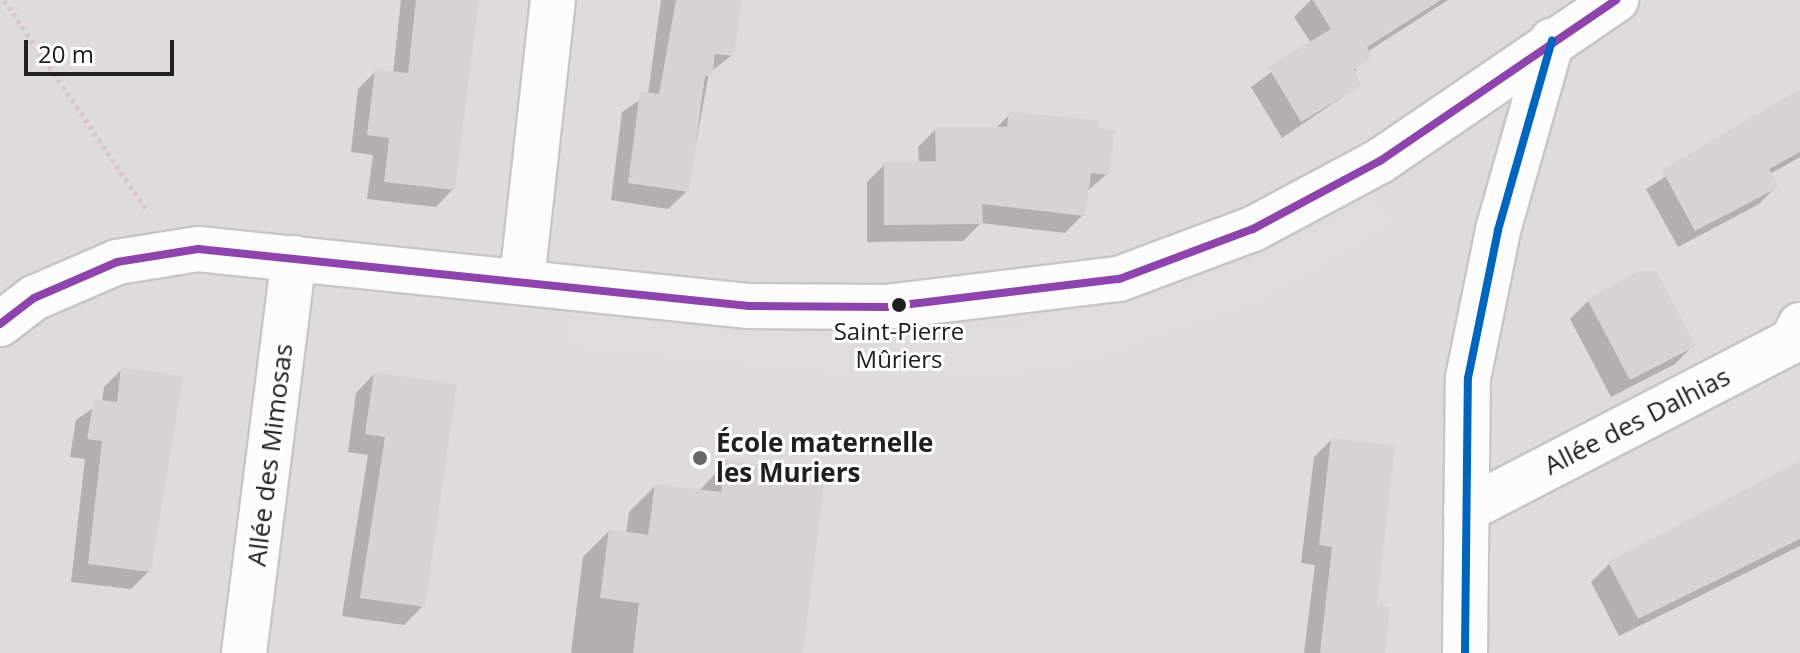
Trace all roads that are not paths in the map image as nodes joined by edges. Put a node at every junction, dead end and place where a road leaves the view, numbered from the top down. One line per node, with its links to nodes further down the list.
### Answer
1 (553, 0): 5 (street)
2 (1616, 0): 3 (street)
3 (1552, 41): 5 (street); 8 (street)
4 (294, 258): 5 (street); 6 (street); 9 (street, Allée des Mimosas)
5 (522, 280)
6 (0, 324)
7 (1800, 325): 8 (street, Allée des Dalhias)
8 (1466, 510): 10 (street)
9 (244, 653)
10 (1465, 653)

